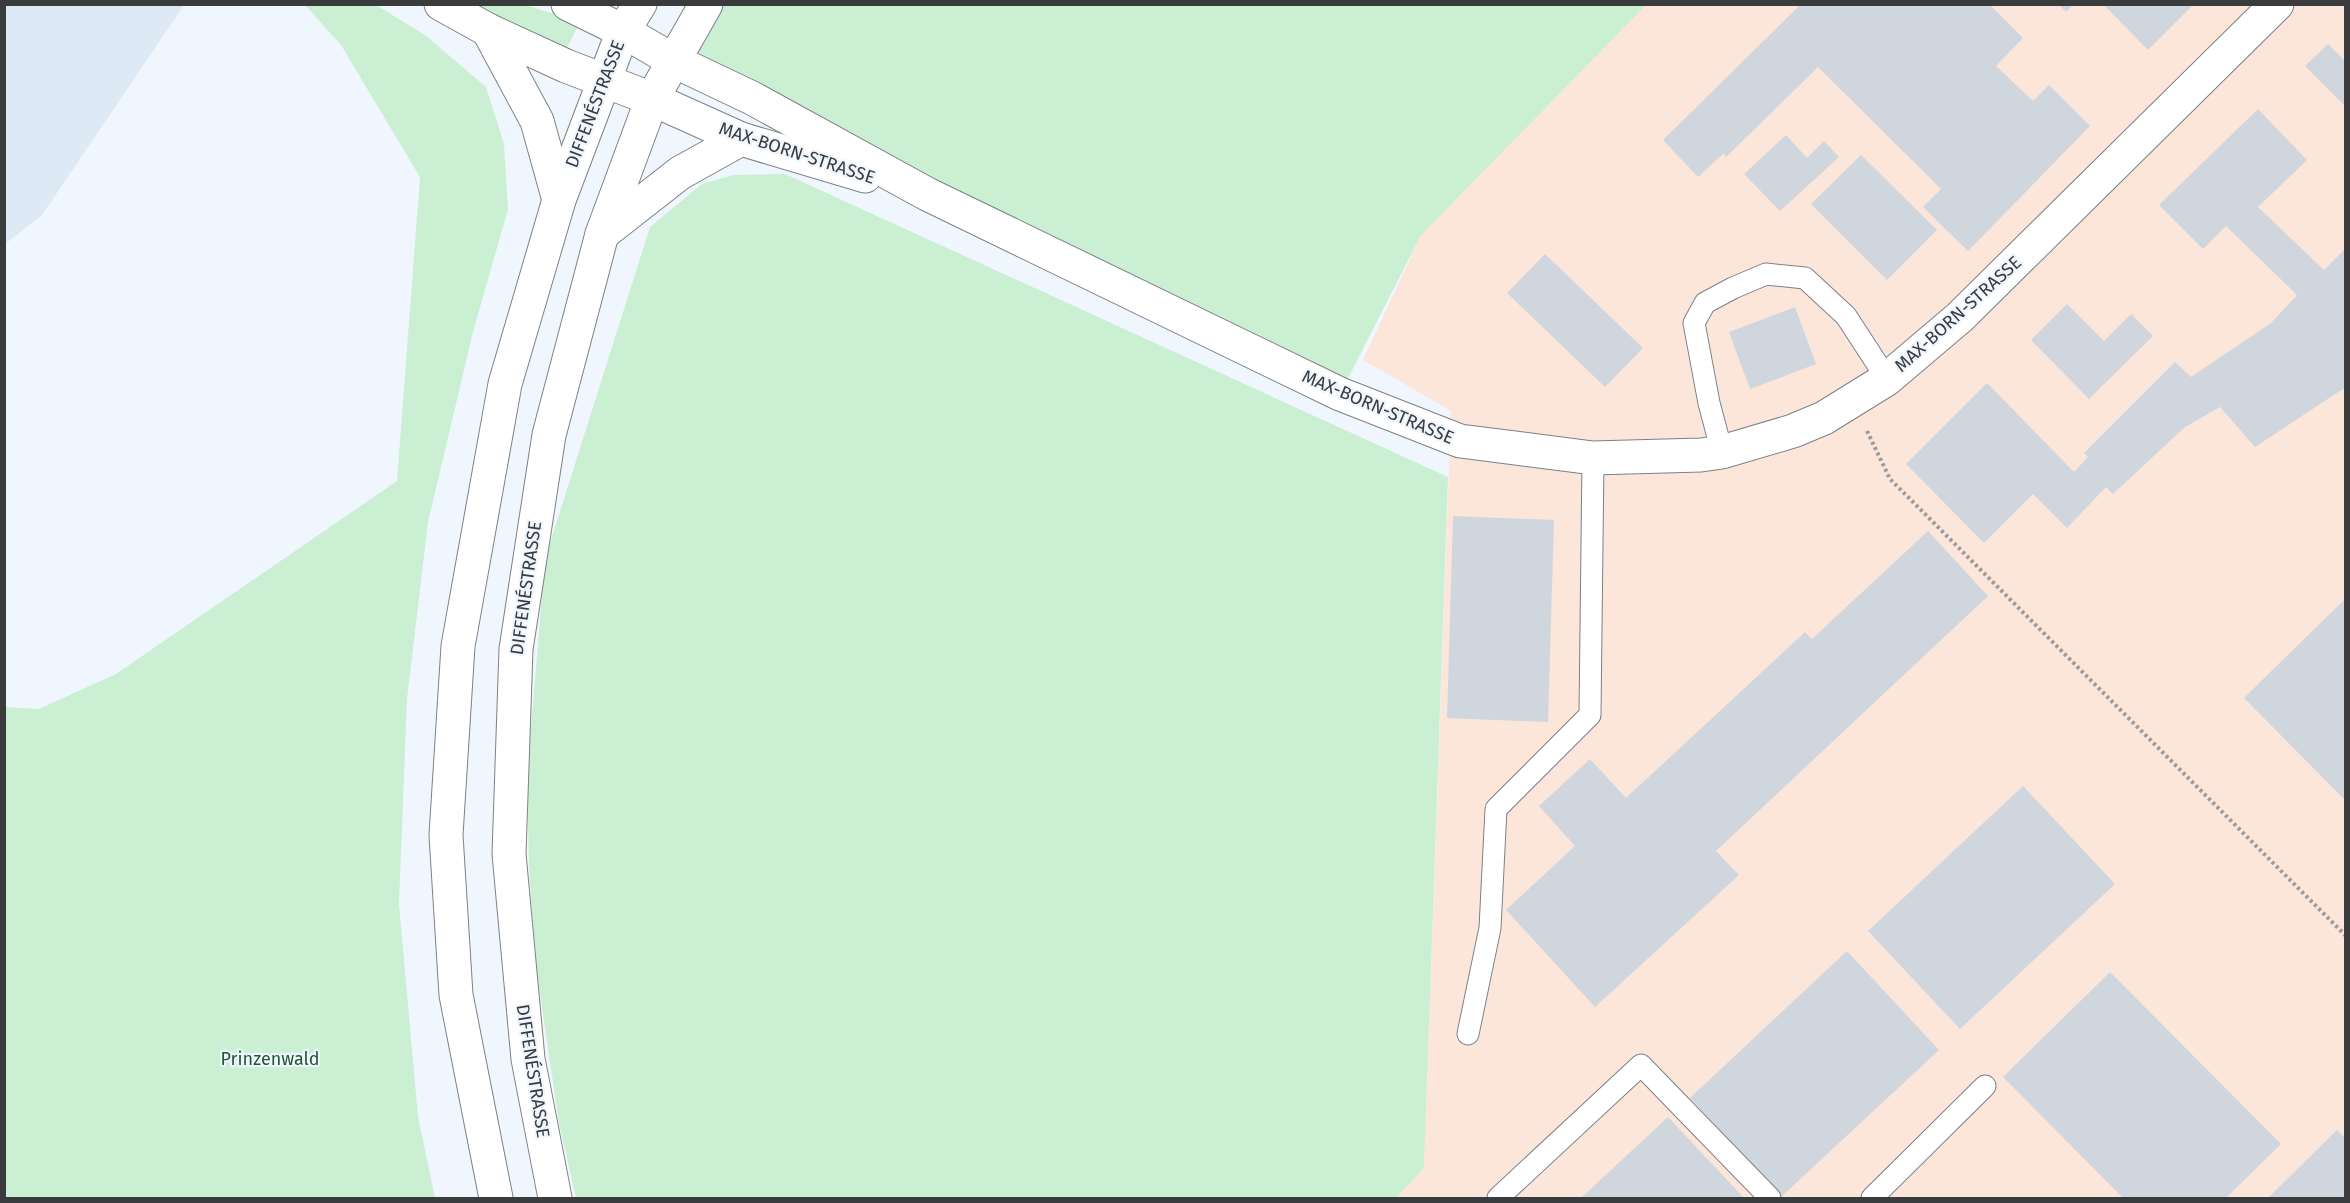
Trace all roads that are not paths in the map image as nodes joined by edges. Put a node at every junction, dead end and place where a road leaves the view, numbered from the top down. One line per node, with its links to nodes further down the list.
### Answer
1 (441, 4): 6 (main road, MAX-BORN-STRASSE)
2 (568, 4): 5 (main road, MAX-BORN-STRASSE)
3 (706, 4): 7 (main road, DIFFENÉSTRASSE)
4 (2277, 4): 14 (main road, MAX-BORN-STRASSE)
5 (631, 18): 7 (main road, MAX-BORN-STRASSE); 8 (main road, DIFFENÉSTRASSE)
6 (488, 30): 8 (main road, MAX-BORN-STRASSE); 12 (main road)
7 (674, 61): 9 (main road, DIFFENÉSTRASSE); 11 (main road, MAX-BORN-STRASSE)
8 (602, 82): 9 (main road, MAX-BORN-STRASSE); 12 (main road, DIFFENÉSTRASSE)
9 (652, 99): 10 (main road, MAX-BORN-STRASSE); 13 (main road, DIFFENÉSTRASSE)
10 (741, 139): 11 (main road, MAX-BORN-STRASSE); 13 (main road)
11 (927, 194): 16 (main road, MAX-BORN-STRASSE)
12 (559, 200): 19 (main road, DIFFENÉSTRASSE)
13 (602, 234): 20 (main road, DIFFENÉSTRASSE)
14 (1887, 379): 15 (main road, MAX-BORN-STRASSE); 15 (lane)
15 (1722, 452): 16 (main road, MAX-BORN-STRASSE)
16 (1593, 458): 17 (lane)
17 (1468, 1034)
18 (1985, 1086): 23 (lane)
19 (496, 1198)
20 (555, 1198)
21 (1498, 1198): 22 (lane)
22 (1770, 1198)
23 (1872, 1198)

